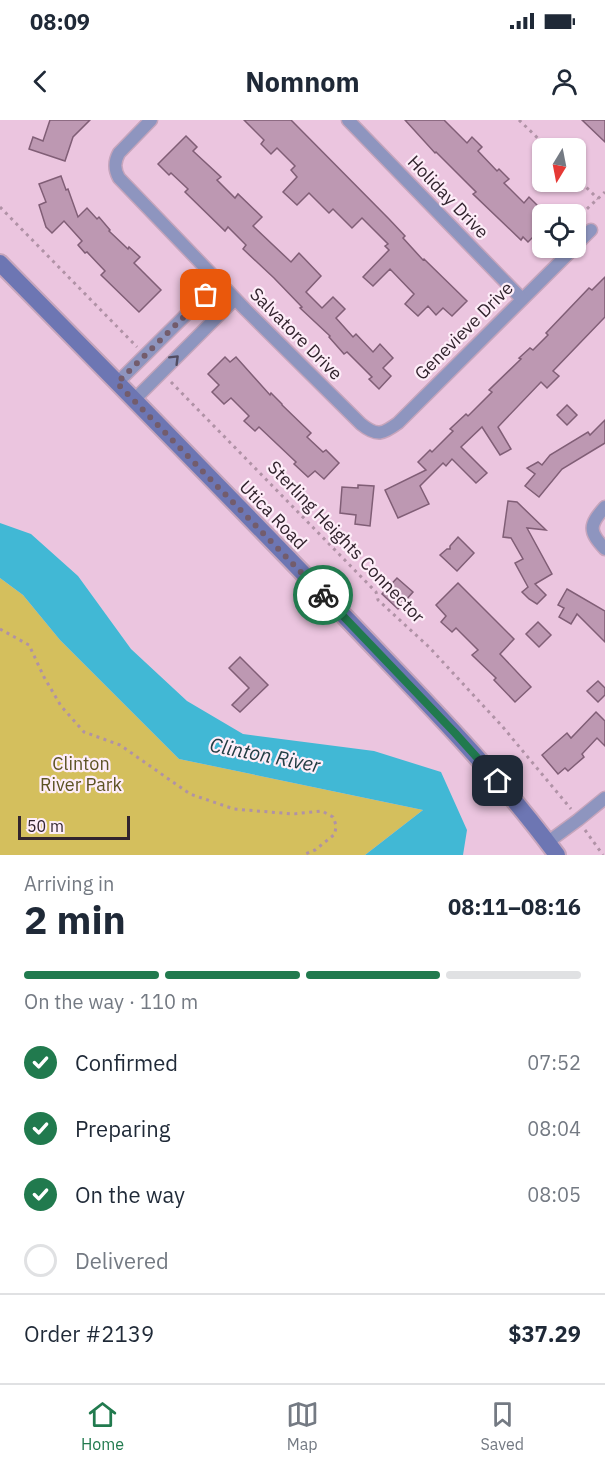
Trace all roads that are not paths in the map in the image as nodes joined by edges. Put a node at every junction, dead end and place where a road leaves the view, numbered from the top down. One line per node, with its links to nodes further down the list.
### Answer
1 (151, 120): 7 (street, Salvatore Drive)
2 (348, 120): 9 (street, Holiday Drive)
3 (591, 230): 4 (street, Genevieve Drive)
4 (586, 235)
5 (563, 258): 9 (street, Genevieve Drive)
6 (0, 263): 10 (street, Utica Road)
7 (219, 282): 8 (street, Salvatore Drive); 10 (street)
8 (235, 299): 11 (street, one-way to 8); 12 (street, Salvatore Drive)
9 (522, 299): 12 (street, Genevieve Drive)
10 (117, 383): 11 (street, Utica Road)
11 (134, 400): 16 (street, Utica Road)
12 (376, 433)
13 (605, 507): 14 (street)
14 (605, 549)
15 (605, 798): 16 (street)
16 (553, 849)

